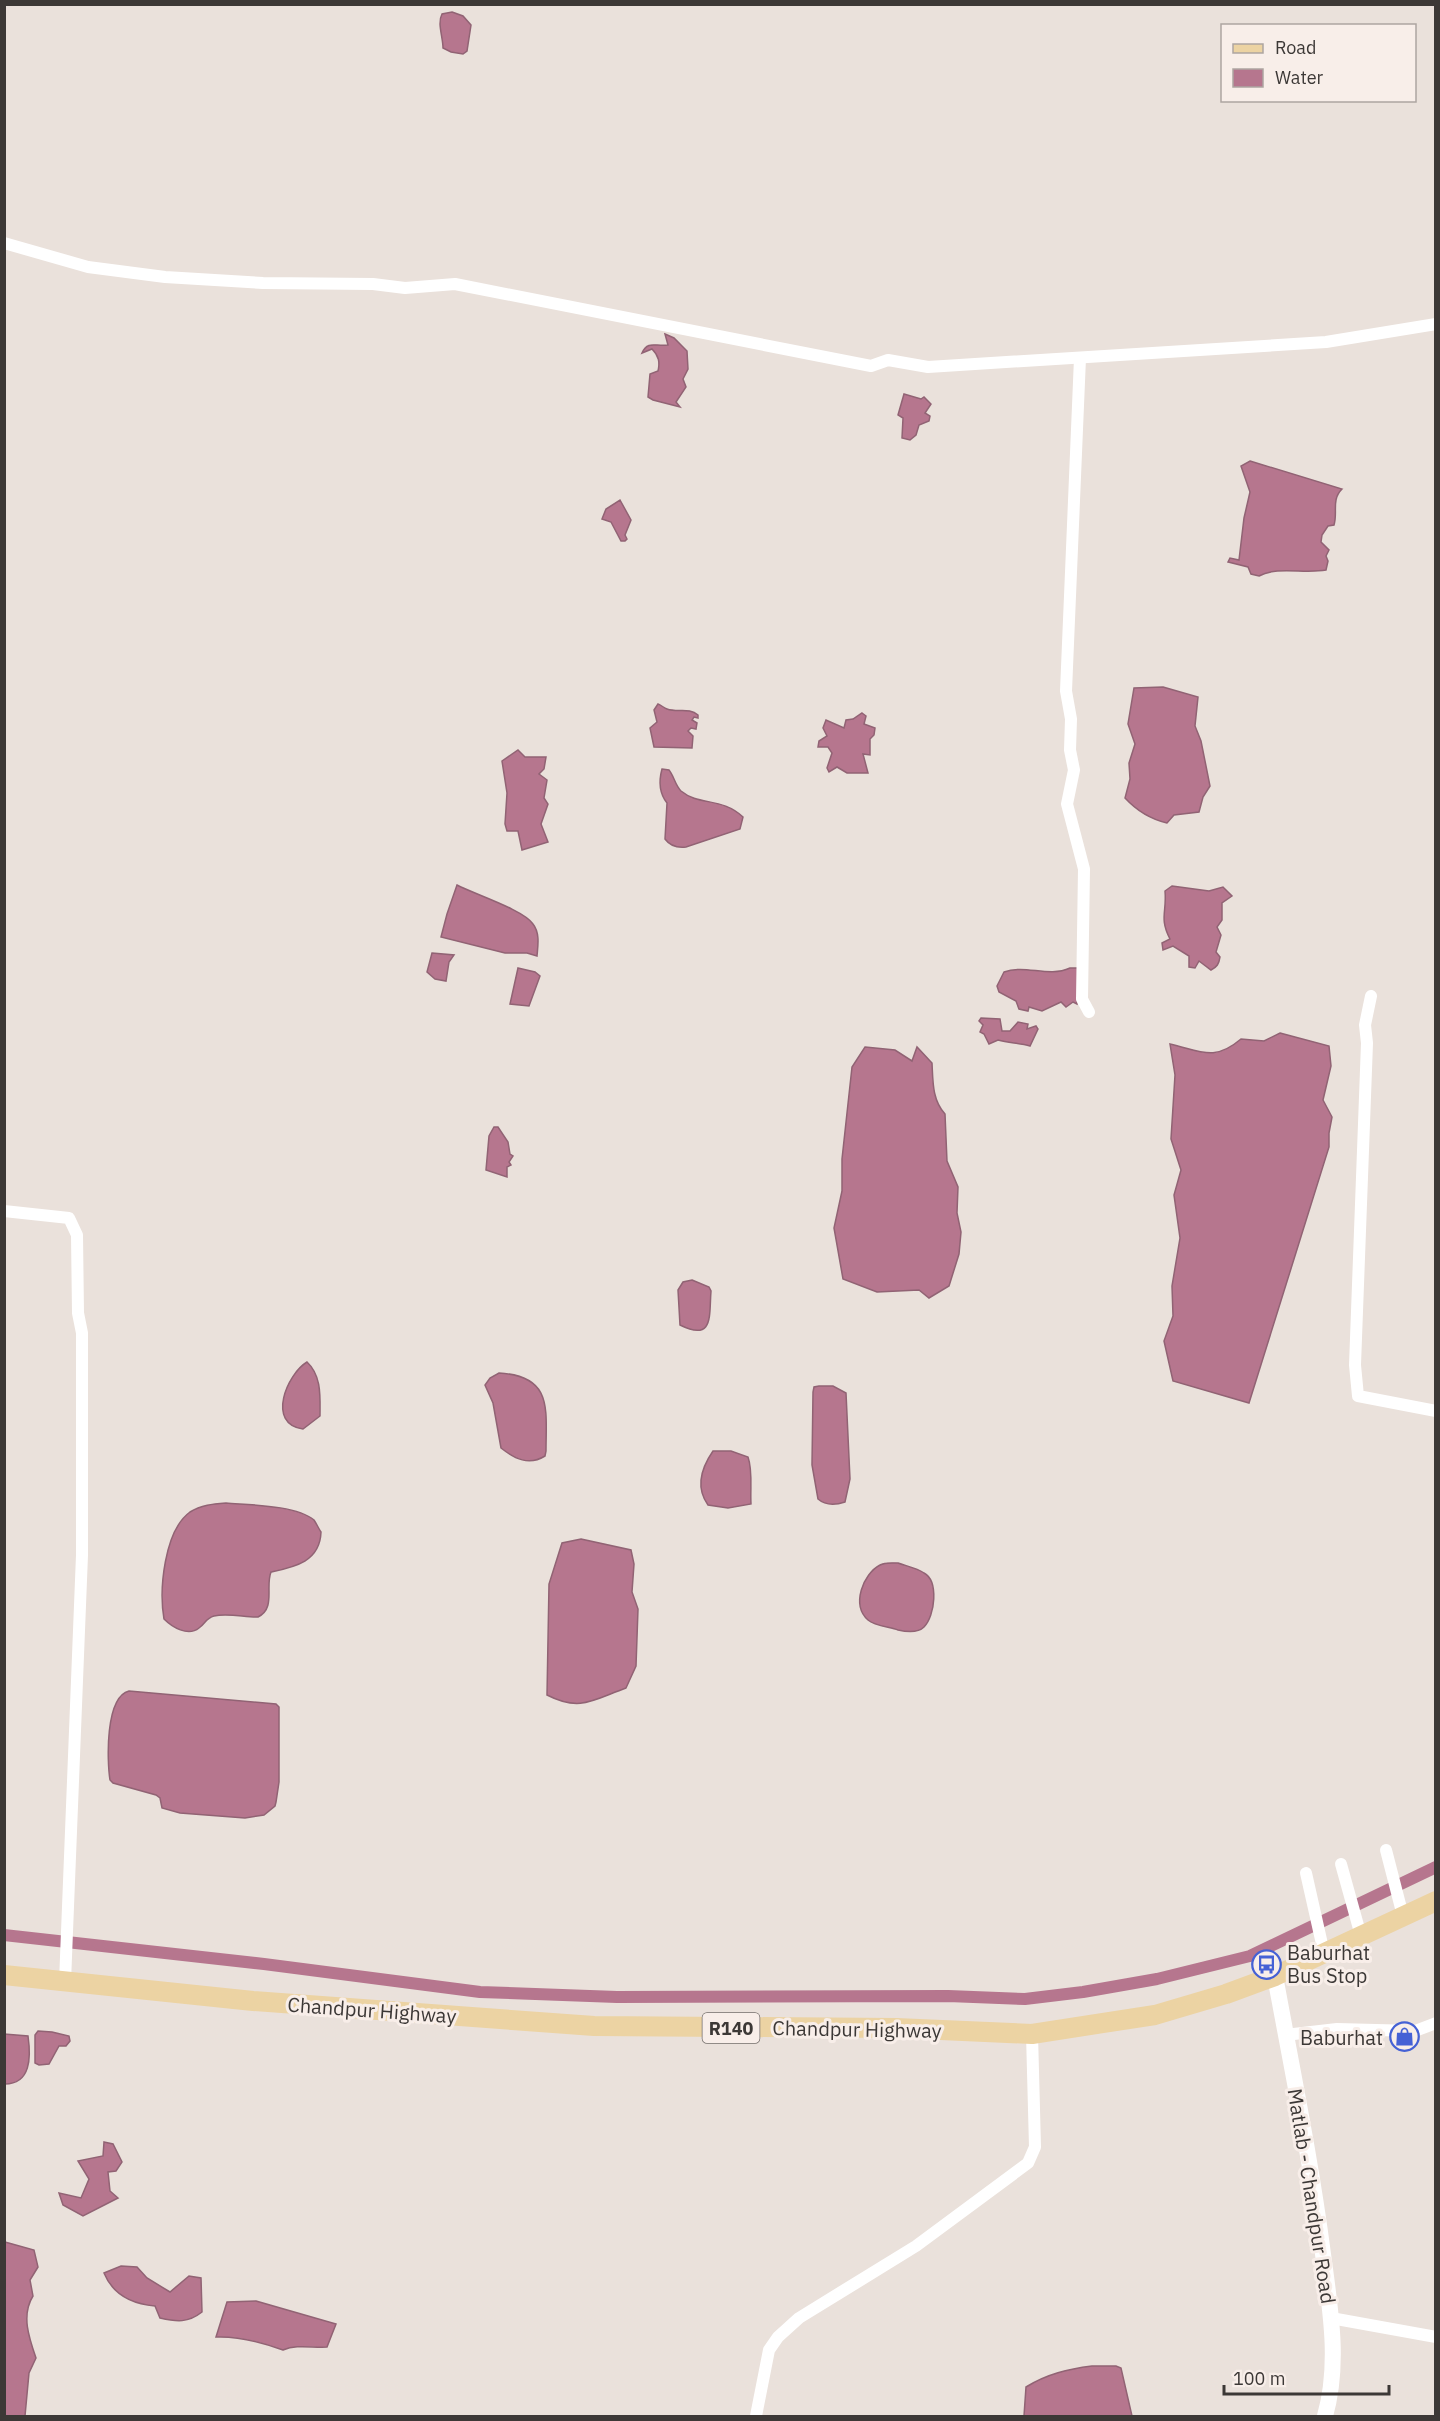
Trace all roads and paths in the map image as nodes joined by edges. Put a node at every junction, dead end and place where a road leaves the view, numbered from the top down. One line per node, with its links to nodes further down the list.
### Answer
1 (4, 243): 3 (street)
2 (1436, 324): 3 (street)
3 (1080, 358): 5 (street)
4 (1371, 996): 7 (street)
5 (1089, 1012)
6 (4, 1211): 15 (street)
7 (1436, 1411)
8 (1386, 1850): 12 (street)
9 (1341, 1864): 13 (street)
10 (1306, 1873): 14 (street)
11 (1436, 1901): 12 (main road, Chandpur Highway / R140)
12 (1403, 1916): 13 (main road, Chandpur Highway / R140)
13 (1361, 1936): 14 (main road, Chandpur Highway / R140)
14 (1324, 1953): 17 (main road, Chandpur Highway / R140)
15 (65, 1974): 16 (main road, Chandpur Highway / R140); 19 (main road, Chandpur Highway / R140)
16 (4, 1975)
17 (1275, 1976): 19 (main road, Chandpur Highway / R140); 20 (main road, Matlab - Chandpur Road)
18 (1435, 2024): 20 (street)
19 (1032, 2034): 23 (street)
20 (1286, 2035): 21 (main road, Matlab - Chandpur Road)
21 (1331, 2318): 22 (street); 24 (main road, Matlab - Chandpur Road)
22 (1436, 2337)
23 (756, 2416)
24 (1325, 2416)

